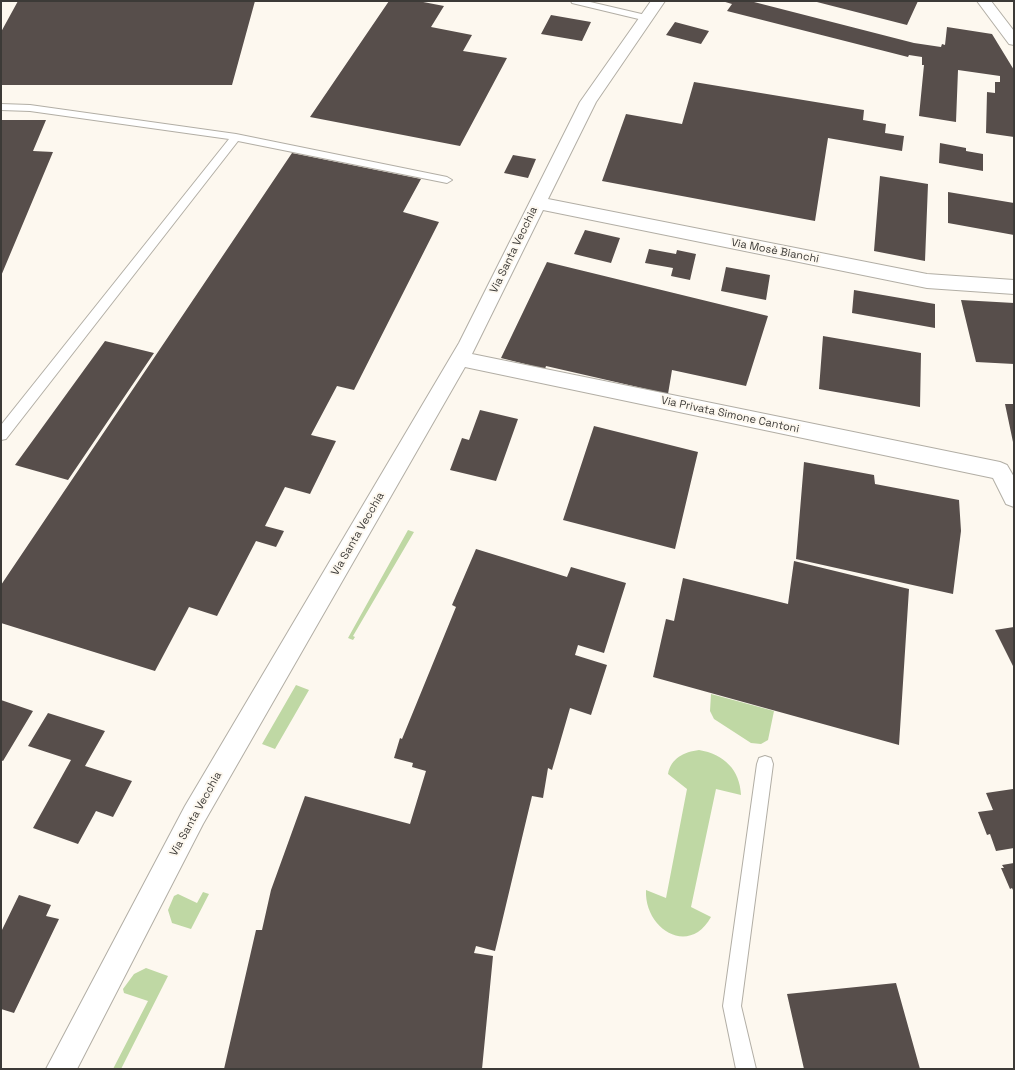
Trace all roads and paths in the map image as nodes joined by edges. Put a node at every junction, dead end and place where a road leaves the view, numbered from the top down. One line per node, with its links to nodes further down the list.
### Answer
1 (575, 1): 3 (lane)
2 (984, 1): 4 (street)
3 (653, 9): 8 (street, Via Santa Vecchia)
4 (1014, 41)
5 (1, 108): 6 (lane)
6 (236, 137): 7 (lane); 11 (lane)
7 (447, 180)
8 (538, 203): 9 (street, Via Mosè Bianchi); 10 (street, Via Santa Vecchia)
9 (1014, 287)
10 (460, 359): 12 (street, Via Privata Simone Cantoni); 14 (street, Via Santa Vecchia)
11 (1, 435)
12 (1014, 498)
13 (765, 764): 15 (lane)
14 (61, 1069)
15 (746, 1069)

